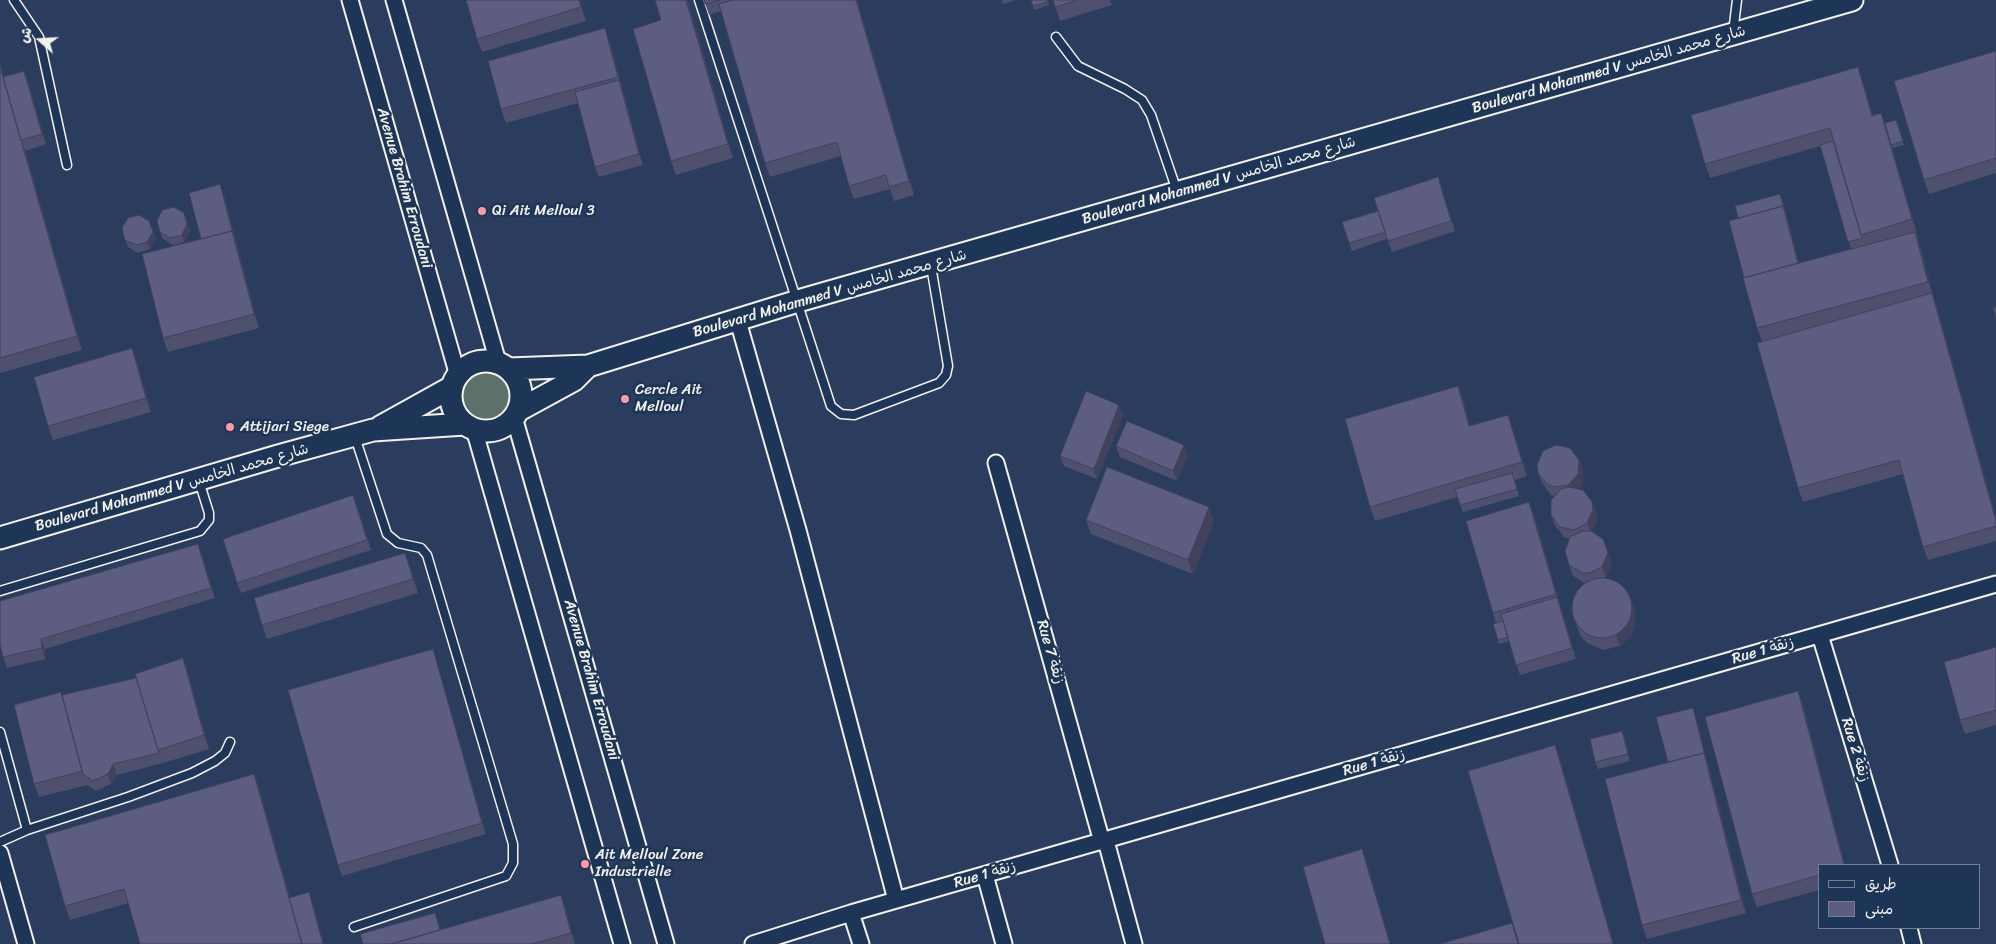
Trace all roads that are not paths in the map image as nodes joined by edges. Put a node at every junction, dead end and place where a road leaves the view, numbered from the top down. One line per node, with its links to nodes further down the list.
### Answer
1 (14, 0): 9 (lane)
2 (350, 0): 16 (street, Avenue Brahim Erroudani)
3 (394, 0): 14 (street)
4 (699, 0): 12 (lane)
5 (1737, 0): 7 (lane)
6 (1852, 0): 7 (main road, Boulevard Mohammed V شارع محمد الخامس)
7 (1733, 34): 10 (main road, Boulevard Mohammed V شارع محمد الخامس)
8 (1056, 38): 10 (lane)
9 (67, 165)
10 (1177, 193): 11 (main road, Boulevard Mohammed V شارع محمد الخامس)
11 (930, 264): 12 (main road, Boulevard Mohammed V شارع محمد الخامس); 12 (lane)
12 (798, 302): 13 (main road, Boulevard Mohammed V شارع محمد الخامس)
13 (738, 320): 15 (main road, Boulevard Mohammed V شارع محمد الخامس); 34 (street)
14 (504, 366): 15 (main road, Boulevard Mohammed V شارع محمد الخامس); 16 (main road); 17 (main road)
15 (588, 366): 17 (main road, Boulevard Mohammed V شارع محمد الخامس)
16 (455, 381): 18 (main road); 19 (main road, Boulevard Mohammed V شارع محمد الخامس)
17 (516, 414): 18 (main road); 40 (street, Avenue Brahim Erroudani)
18 (469, 426): 19 (main road, Boulevard Mohammed V شارع محمد الخامس); 39 (street)
19 (364, 433): 21 (main road, Boulevard Mohammed V شارع محمد الخامس); 36 (lane)
20 (996, 463): 30 (street, Rue 7 زنقة)
21 (198, 479): 22 (main road, Boulevard Mohammed V شارع محمد الخامس); 24 (lane)
22 (0, 538)
23 (1996, 584): 25 (street, Rue 1 زنقة)
24 (0, 591)
25 (1820, 634): 30 (street, Rue 1 زنقة); 32 (street, Rue 2 زنقة)
26 (0, 732): 28 (lane)
27 (230, 742): 28 (lane)
28 (27, 830): 29 (lane)
29 (0, 842)
30 (1104, 842): 33 (street, Rue 1 زنقة); 44 (street, Rue 7 زنقة)
31 (0, 853): 38 (street)
32 (1890, 864)
33 (985, 875): 34 (street, Rue 1 زنقة); 43 (street)
34 (896, 900): 35 (street, Rue 1 زنقة)
35 (851, 913): 41 (street, Rue 1 زنقة); 42 (street)
36 (354, 927)
37 (1909, 929): 45 (street)
38 (26, 944)
39 (622, 944)
40 (666, 944)
41 (753, 944)
42 (861, 944)
43 (1004, 944)
44 (1134, 944)
45 (1913, 944)

